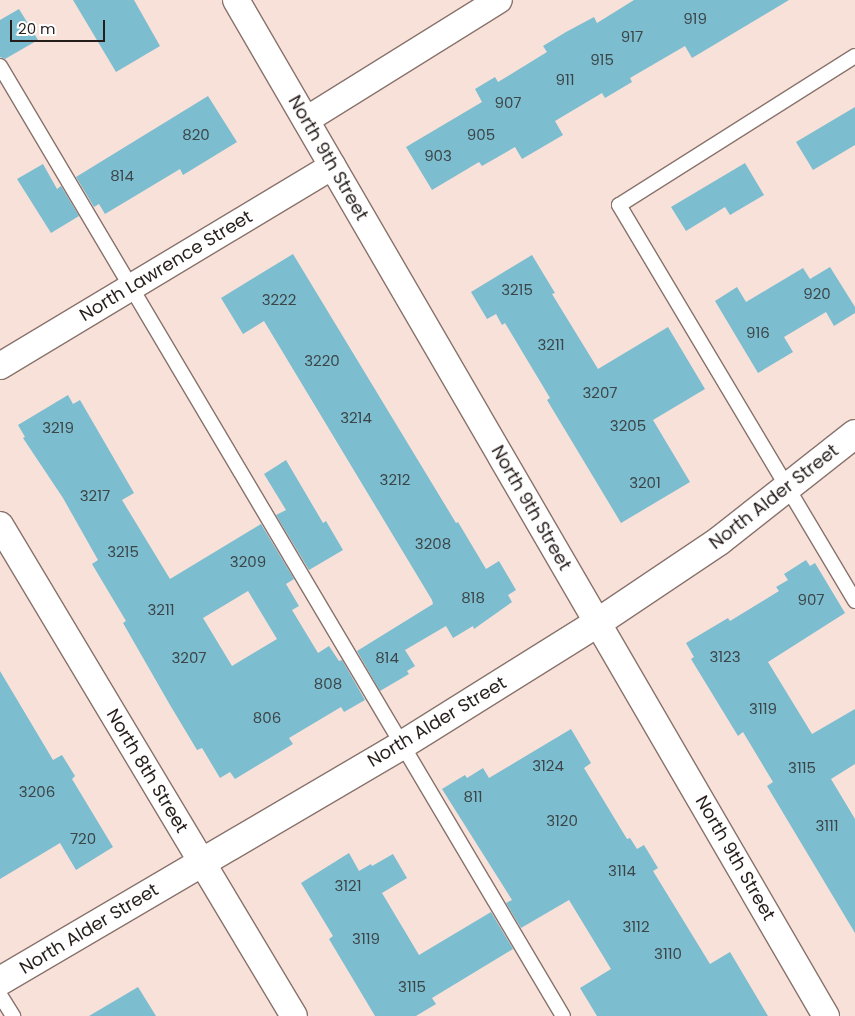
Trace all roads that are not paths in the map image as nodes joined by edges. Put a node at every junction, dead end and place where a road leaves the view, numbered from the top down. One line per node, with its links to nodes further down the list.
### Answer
1 (236, 0): 5 (street, North 9th Street)
2 (499, 0): 5 (street)
3 (855, 56): 10 (lane)
4 (0, 66): 7 (lane)
5 (306, 120): 6 (street, North 9th Street)
6 (333, 166): 7 (street, North Lawrence Street); 13 (street, North 9th Street)
7 (130, 288): 8 (street, North Lawrence Street); 14 (lane)
8 (0, 366)
9 (855, 434): 10 (street, North Alder Street)
10 (788, 487): 12 (lane); 13 (street, North Alder Street)
11 (0, 525): 15 (street, North 8th Street)
12 (855, 601)
13 (597, 623): 14 (street, North Alder Street); 21 (street, North 9th Street)
14 (402, 744): 15 (street, North Alder Street); 20 (lane)
15 (201, 862): 16 (street, North Alder Street); 19 (street, North 8th Street)
16 (0, 981)
17 (0, 995): 18 (lane)
18 (13, 1016)
19 (294, 1016)
20 (563, 1016)
21 (826, 1016)

